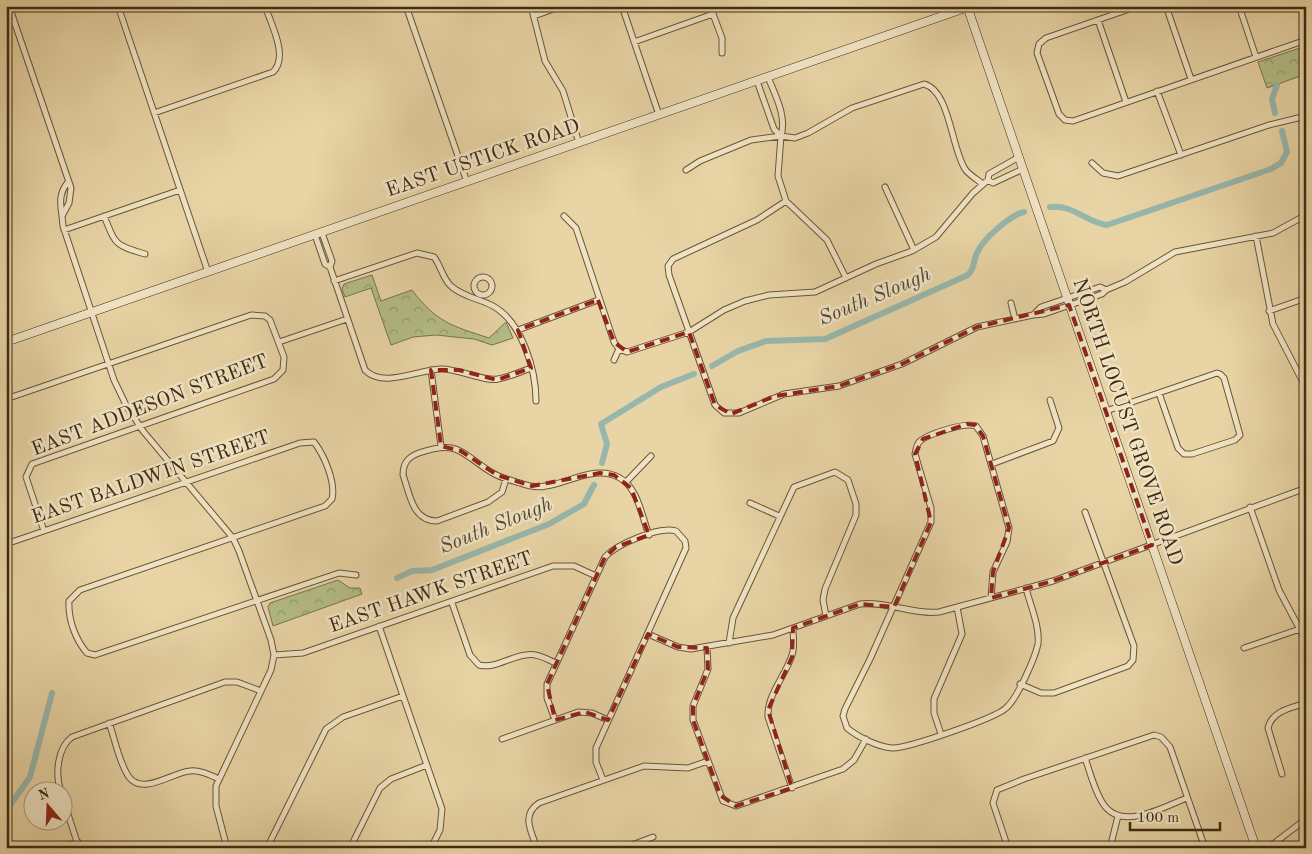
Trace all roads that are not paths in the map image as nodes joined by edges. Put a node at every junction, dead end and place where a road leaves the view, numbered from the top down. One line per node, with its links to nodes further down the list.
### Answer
1 (9, 6): 37 (street)
2 (118, 6): 27 (street)
3 (265, 6): 27 (street)
4 (406, 6): 38 (street)
5 (531, 6): 16 (street)
6 (562, 6): 16 (street)
7 (622, 6): 19 (street)
8 (710, 6): 15 (street)
9 (802, 6): 13 (street)
10 (1138, 6): 17 (street)
11 (1166, 6): 23 (street)
12 (1239, 6): 21 (street)
13 (789, 7)
14 (969, 7): 22 (main road, EAST USTICK ROAD); 33 (main road, NORTH LOCUST GROVE ROAD)
15 (713, 14): 19 (street); 20 (street)
16 (534, 16): 31 (street)
17 (1098, 20): 26 (street); 26 (street)
18 (1306, 40): 21 (street)
19 (634, 42): 28 (street)
20 (722, 53)
21 (1256, 57): 23 (street)
22 (768, 77): 24 (main road, EAST USTICK ROAD); 30 (street)
23 (1191, 79): 25 (street)
24 (757, 81): 28 (main road, EAST USTICK ROAD); 30 (street)
25 (1157, 91): 26 (street); 32 (street)
26 (1126, 102)
27 (154, 113): 41 (street)
28 (659, 115): 31 (main road, EAST USTICK ROAD)
29 (1306, 116): 32 (street)
30 (781, 136): 36 (street); 39 (street); 42 (street)
31 (579, 143): 38 (main road, EAST USTICK ROAD)
32 (1181, 155): 34 (street)
33 (1018, 157): 35 (main road, NORTH LOCUST GROVE ROAD); 39 (street)
34 (1092, 163)
35 (1023, 169): 39 (street); 57 (main road, NORTH LOCUST GROVE ROAD)
36 (686, 170)
37 (68, 182): 44 (street); 44 (street)
38 (467, 182): 48 (main road, EAST USTICK ROAD)
39 (986, 182): 50 (street)
40 (885, 187): 50 (street)
41 (180, 190): 45 (street); 52 (street)
42 (786, 201): 53 (street); 64 (street)
43 (1306, 215): 49 (street)
44 (62, 216): 47 (street)
45 (104, 216): 47 (street); 51 (street)
46 (564, 216): 56 (street)
47 (64, 230): 60 (street)
48 (318, 234): 52 (main road, EAST USTICK ROAD); 54 (street)
49 (1256, 236): 57 (street); 59 (street)
50 (914, 250): 53 (street)
51 (145, 254)
52 (208, 272): 60 (main road, EAST USTICK ROAD)
53 (846, 278): 64 (street)
54 (334, 281): 61 (street); 63 (street)
55 (1306, 298): 59 (street)
56 (598, 300): 63 (street); 67 (street)
57 (1068, 302): 62 (street); 77 (main road, NORTH LOCUST GROVE ROAD)
58 (1011, 303): 62 (street)
59 (1269, 311): 72 (street)
60 (91, 312): 65 (main road, EAST USTICK ROAD); 69 (street)
61 (347, 319): 66 (street); 71 (street)
62 (1014, 319): 64 (street)
63 (518, 330): 70 (street)
64 (689, 332): 67 (street)
65 (6, 342)
66 (279, 342): 69 (street); 78 (street, EAST ADDESON STREET)
67 (619, 348): 68 (street)
68 (614, 360)
69 (109, 364): 74 (street); 78 (street)
70 (531, 368): 71 (street); 76 (street)
71 (431, 370): 79 (street)
72 (1306, 388)
73 (1159, 393): 73 (street); 77 (street)
74 (6, 399)
75 (1050, 400): 81 (street)
76 (536, 401)
77 (1106, 411): 94 (main road, NORTH LOCUST GROVE ROAD)
78 (139, 426): 83 (street); 90 (street, EAST ADDESON STREET)
79 (440, 446): 82 (street); 82 (street)
80 (651, 456): 84 (street)
81 (992, 464): 99 (street); 102 (street)
82 (506, 479): 84 (street)
83 (185, 482): 90 (street, EAST BALDWIN STREET); 92 (street); 92 (street, EAST BALDWIN STREET)
84 (626, 482): 91 (street)
85 (1306, 488): 87 (street)
86 (750, 503): 89 (street)
87 (1250, 507): 94 (street); 108 (street)
88 (1084, 512): 95 (street)
89 (780, 516): 104 (street); 111 (street)
90 (44, 531): 93 (street, EAST BALDWIN STREET)
91 (649, 535): 97 (street); 109 (street)
92 (233, 538): 100 (street); 100 (street)
93 (6, 544)
94 (1152, 545): 95 (street); 152 (main road, NORTH LOCUST GROVE ROAD)
95 (1105, 562): 98 (street); 116 (street)
96 (356, 575): 100 (street)
97 (596, 576): 101 (street, EAST HAWK STREET); 115 (street)
98 (1026, 588): 99 (street); 116 (street)
99 (992, 598): 103 (street)
100 (259, 601): 114 (street)
101 (452, 603): 105 (street, EAST HAWK STREET); 115 (street)
102 (894, 607): 103 (street); 104 (street); 127 (street)
103 (957, 607): 125 (street)
104 (826, 616): 107 (street)
105 (379, 626): 114 (street, EAST HAWK STREET); 119 (street)
106 (1306, 627): 108 (street)
107 (793, 628): 111 (street); 135 (street)
108 (1299, 629): 110 (street); 113 (street)
109 (648, 634): 112 (street); 123 (street)
110 (1306, 641)
111 (729, 643): 112 (street)
112 (707, 647): 129 (street)
113 (1244, 648)
114 (274, 655): 117 (street)
115 (556, 663): 122 (street)
116 (1020, 684): 125 (street)
117 (261, 692): 124 (street); 132 (street)
118 (6, 693): 121 (street)
119 (403, 696): 130 (street); 144 (street)
120 (1306, 703): 131 (street)
121 (6, 706)
122 (555, 720): 123 (street); 126 (street)
123 (608, 720): 133 (street)
124 (109, 723): 132 (street); 134 (street)
125 (941, 734): 127 (street)
126 (502, 739)
127 (866, 739): 135 (street)
128 (1085, 758): 136 (street); 137 (street); 149 (street)
129 (708, 761): 133 (street); 135 (street)
130 (427, 765): 145 (street); 146 (street)
131 (1282, 774)
132 (219, 779): 143 (street)
133 (602, 780): 147 (street)
134 (59, 782)
135 (792, 788)
136 (1187, 798): 137 (street); 151 (street)
137 (1118, 816): 150 (street)
138 (1306, 819): 153 (street)
139 (72, 827): 141 (street)
140 (653, 837): 148 (street)
141 (78, 845): 142 (street)
142 (60, 848)
143 (227, 848)
144 (267, 848)
145 (350, 848)
146 (431, 848)
147 (537, 848)
148 (624, 848)
149 (1008, 848)
150 (1110, 848)
151 (1205, 848)
152 (1256, 848)
153 (1268, 848)

